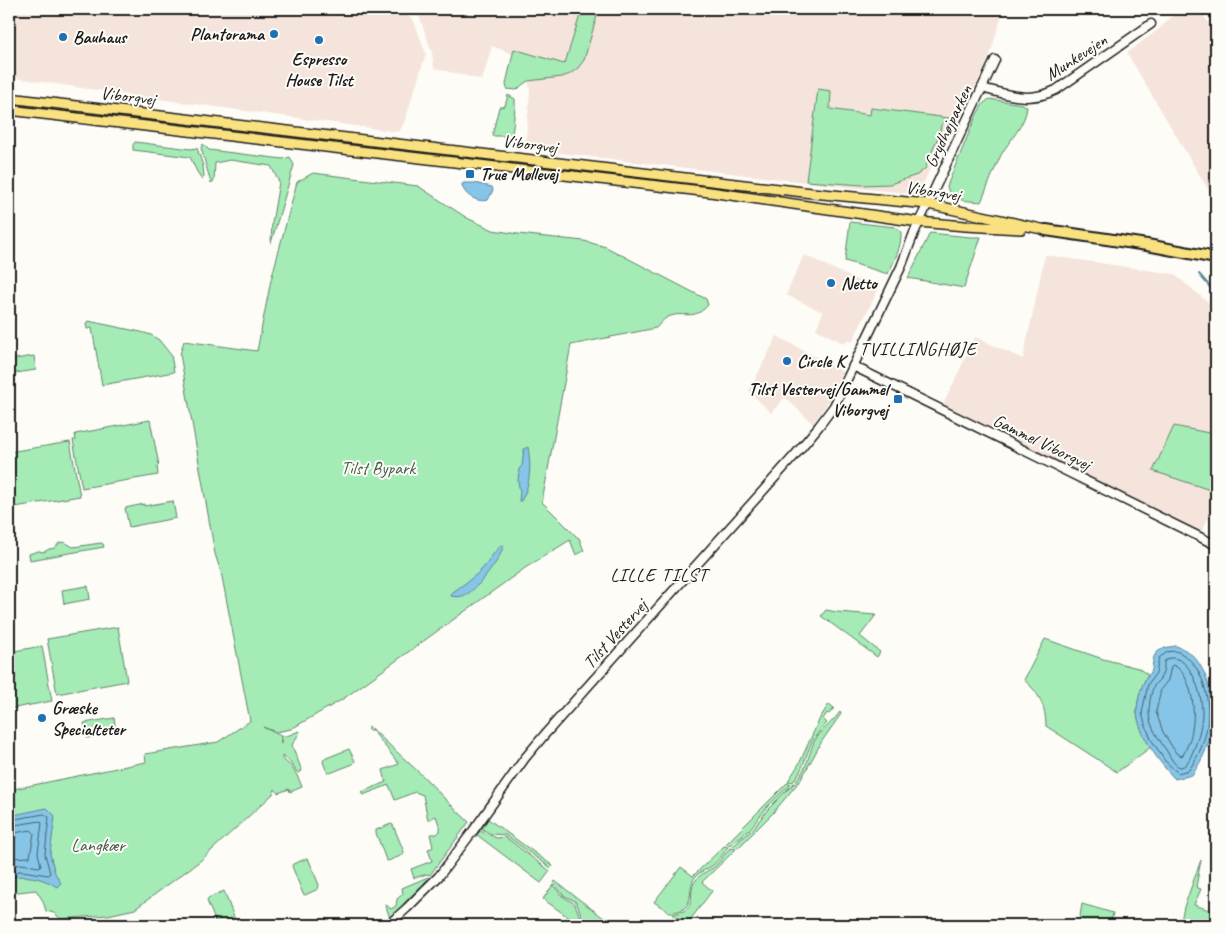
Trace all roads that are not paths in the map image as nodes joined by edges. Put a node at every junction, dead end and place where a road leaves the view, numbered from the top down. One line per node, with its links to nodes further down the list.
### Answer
1 (1151, 24): 3 (street, Munkevejen)
2 (996, 60): 3 (street, Grydhøjparken)
3 (982, 88): 6 (street, Grydhøjparken)
4 (9, 98): 6 (main road, Viborgvej)
5 (9, 110): 7 (main road, Viborgvej)
6 (928, 204): 7 (street, Grydhøjparken); 8 (main road, Viborgvej)
7 (919, 222): 8 (main road, Viborgvej); 10 (street, Tilst Vestervej)
8 (1046, 230): 9 (highway, Viborgvej)
9 (1216, 258)
10 (854, 366): 11 (street, Gammel Viborgvej); 12 (street, Tilst Vestervej)
11 (1216, 545)
12 (388, 925)

